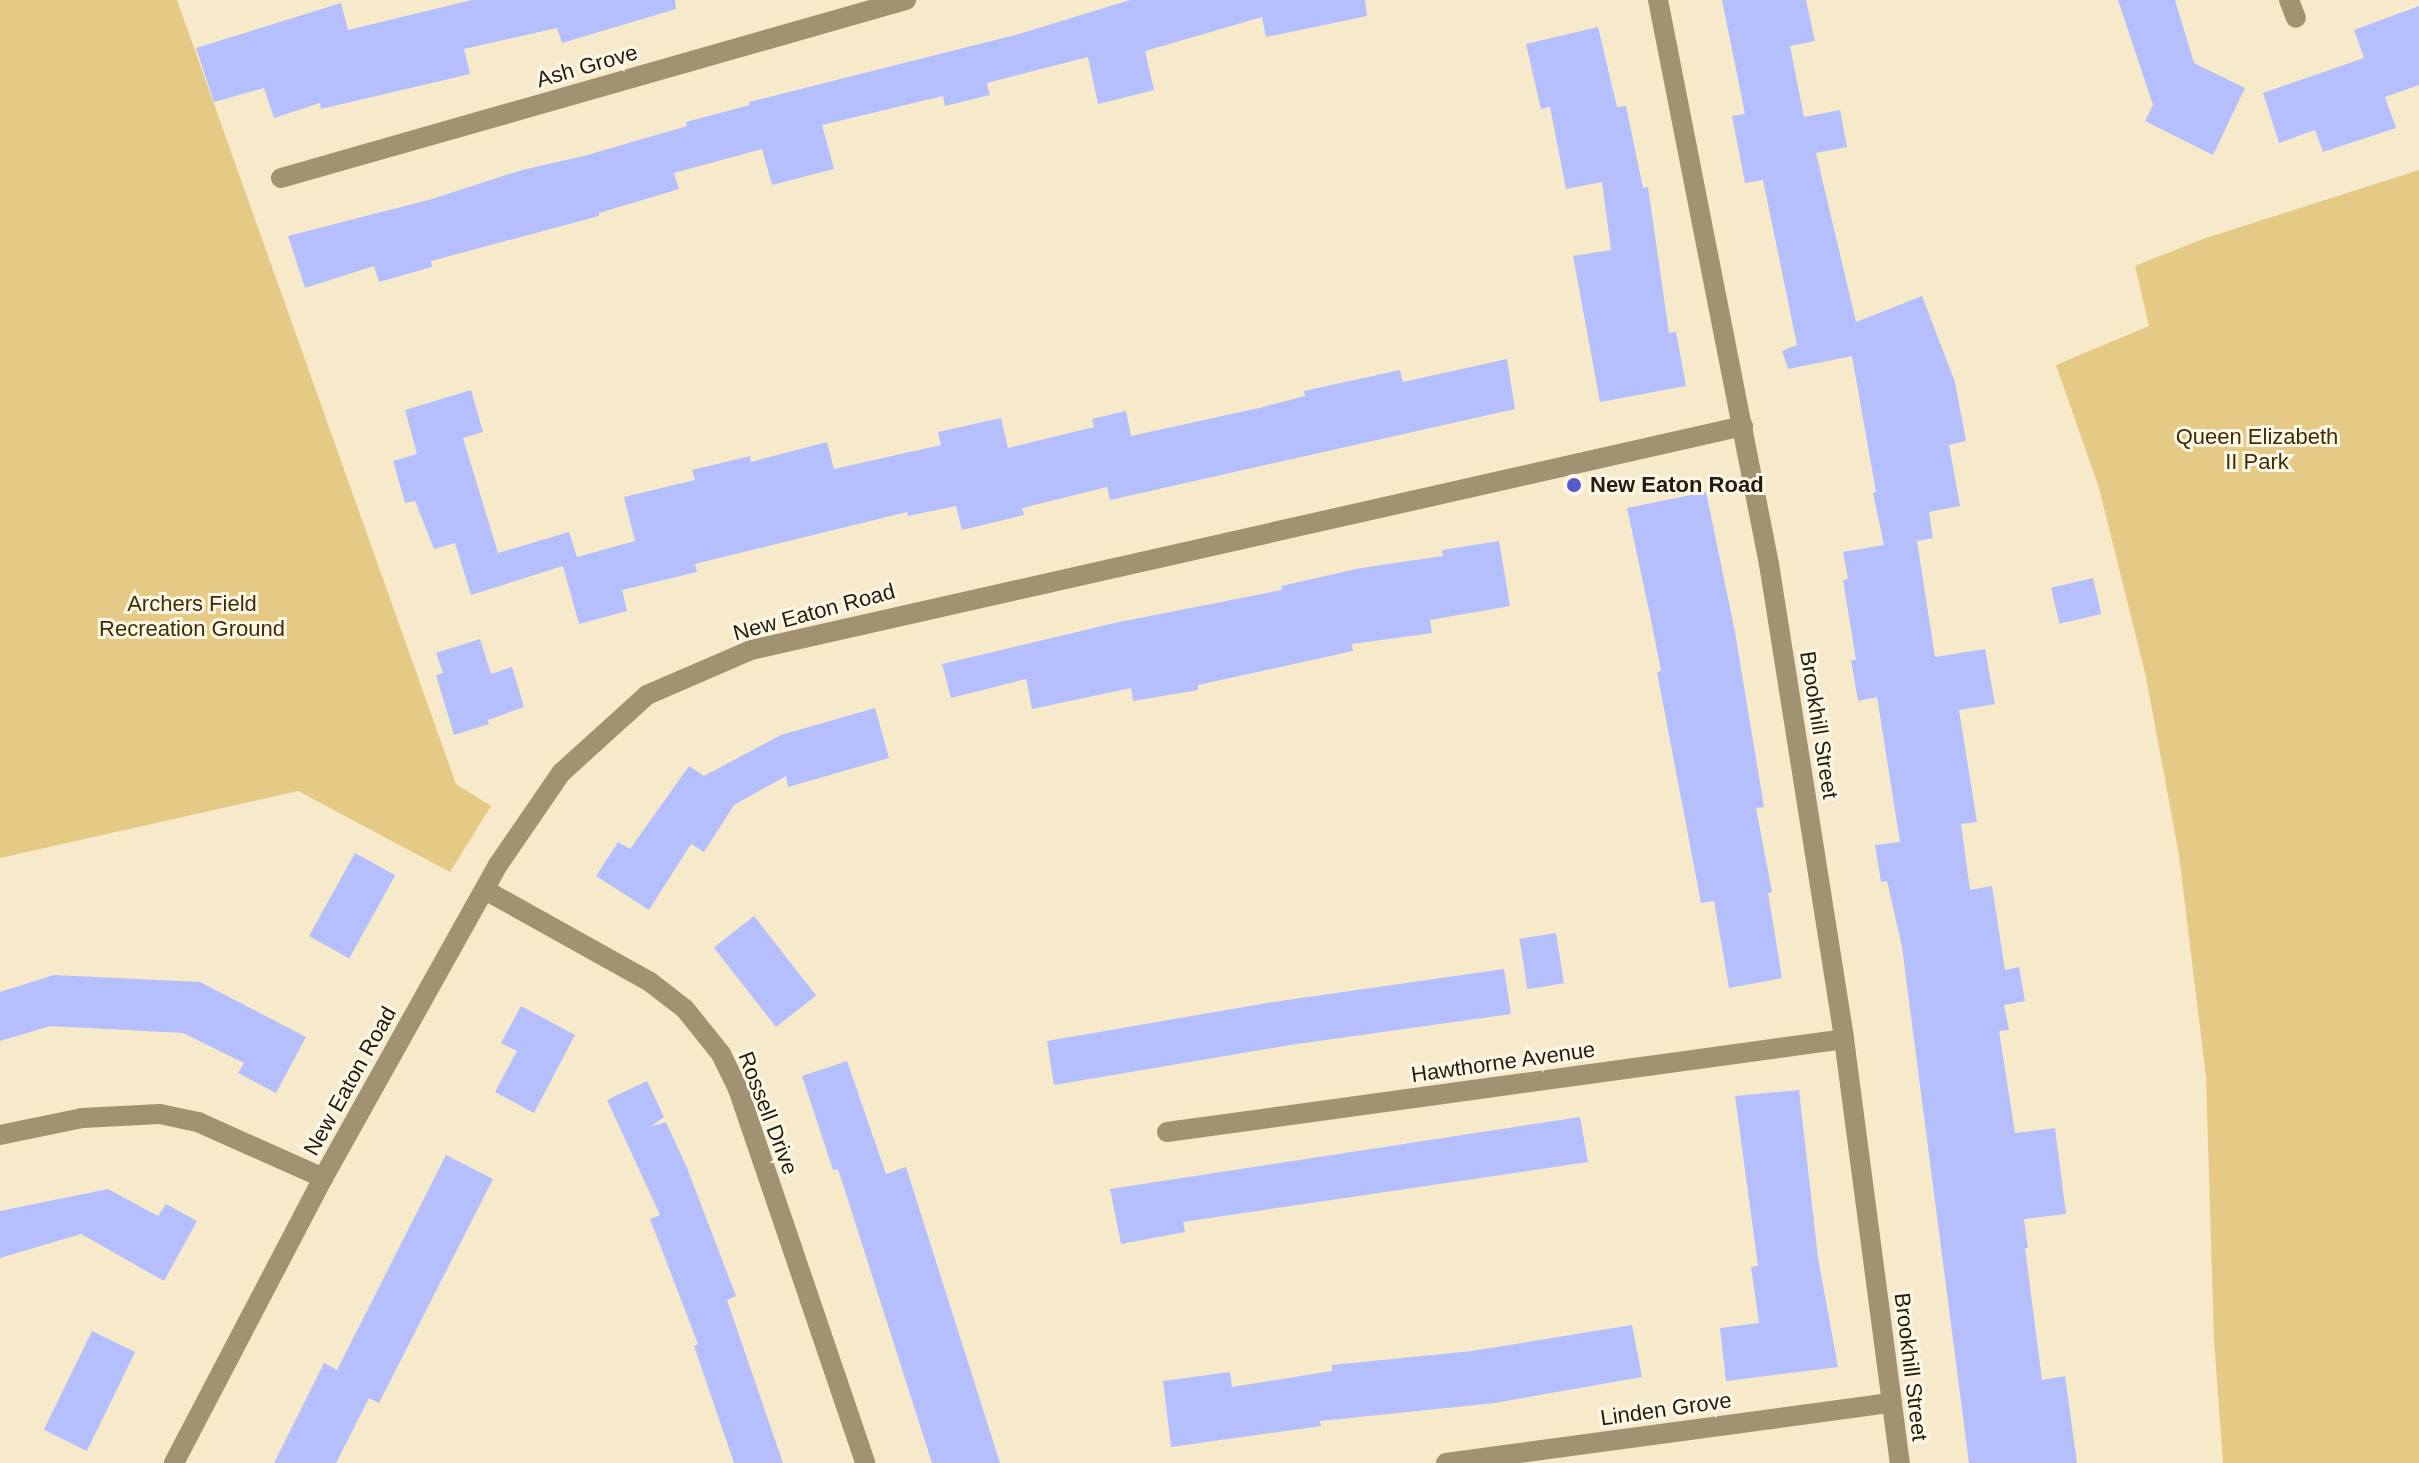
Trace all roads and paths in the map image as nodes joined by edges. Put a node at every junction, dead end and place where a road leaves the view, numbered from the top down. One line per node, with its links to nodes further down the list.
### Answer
1 (906, 0): 3 (street, Ash Grove)
2 (1658, 0): 4 (street, Brookhill Street)
3 (281, 178)
4 (1743, 426): 5 (street, New Eaton Road); 6 (street, Brookhill Street)
5 (485, 890): 9 (street, New Eaton Road); 12 (street, Rossell Drive)
6 (1844, 1039): 7 (street, Hawthorne Avenue); 10 (street, Brookhill Street)
7 (1167, 1132)
8 (0, 1135): 9 (street)
9 (323, 1178): 11 (street, New Eaton Road)
10 (1892, 1403): 13 (street, Linden Grove); 14 (street, Brookhill Street)
11 (174, 1463)
12 (865, 1463)
13 (1446, 1463)
14 (1900, 1463)

